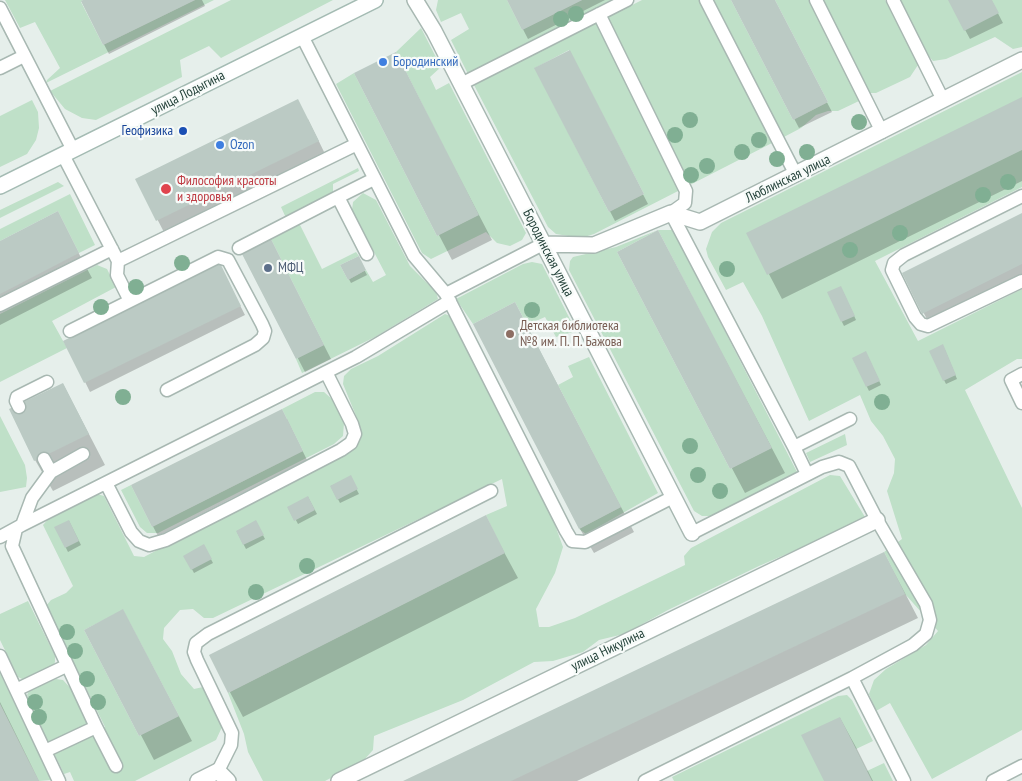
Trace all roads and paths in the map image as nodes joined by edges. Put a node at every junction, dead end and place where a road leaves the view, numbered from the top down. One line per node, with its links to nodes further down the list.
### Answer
1 (376, 0): 9 (street, улица Лодыгина)
2 (415, 0): 13 (street, Бородинская улица)
3 (627, 0): 8 (lane)
4 (706, 0): 18 (lane)
5 (816, 0): 15 (lane)
6 (893, 0): 14 (lane)
7 (0, 8): 10 (lane)
8 (599, 14): 13 (lane); 23 (lane)
9 (302, 36): 16 (lane); 17 (street, улица Лодыгина)
10 (24, 56): 12 (lane); 17 (lane)
11 (1022, 60): 14 (street, Люблинская улица)
12 (0, 68)
13 (461, 84): 24 (street, Бородинская улица)
14 (943, 100): 15 (street, Люблинская улица)
15 (882, 132): 18 (street, Люблинская улица)
16 (357, 144): 19 (lane); 28 (lane)
17 (68, 153): 20 (street, улица Лодыгина); 26 (lane)
18 (796, 175): 23 (street, Люблинская улица)
19 (374, 178): 22 (lane); 30 (lane)
20 (0, 186)
21 (1022, 196): 29 (lane)
22 (338, 197): 25 (lane); 27 (lane)
23 (671, 213): 24 (street); 41 (lane)
24 (543, 244): 30 (lane); 48 (street, Бородинская улица)
25 (239, 248)
26 (112, 249): 28 (lane); 32 (lane)
27 (367, 254)
28 (118, 261): 31 (lane)
29 (1022, 281)
30 (448, 297): 34 (lane); 48 (lane)
31 (130, 301): 33 (lane); 37 (lane)
32 (0, 305)
33 (70, 331)
34 (326, 372): 46 (lane); 46 (lane)
35 (1022, 374): 38 (lane)
36 (47, 382): 39 (lane)
37 (166, 390)
38 (1022, 403)
39 (19, 407)
40 (850, 419): 41 (lane)
41 (794, 447): 45 (lane)
42 (83, 454): 44 (lane)
43 (44, 458): 44 (lane)
44 (51, 472): 50 (lane)
45 (807, 474): 49 (lane); 51 (lane)
46 (106, 483): 50 (lane)
47 (491, 491): 61 (lane)
48 (672, 497): 51 (street, Бородинская улица)
49 (877, 520): 55 (lane); 64 (street, улица Никулина)
50 (19, 527): 52 (lane); 54 (lane)
51 (692, 533)
52 (0, 537)
53 (0, 656): 56 (lane)
54 (66, 666): 56 (lane); 57 (lane)
55 (852, 678): 65 (lane); 66 (lane)
56 (16, 690): 58 (lane)
57 (96, 727): 58 (lane); 59 (lane)
58 (45, 751): 62 (lane)
59 (116, 766)
60 (1022, 766): 67 (lane)
61 (223, 776): 63 (street)
62 (59, 781)
63 (198, 781)
64 (340, 781)
65 (645, 781)
66 (904, 781)
67 (993, 781)

